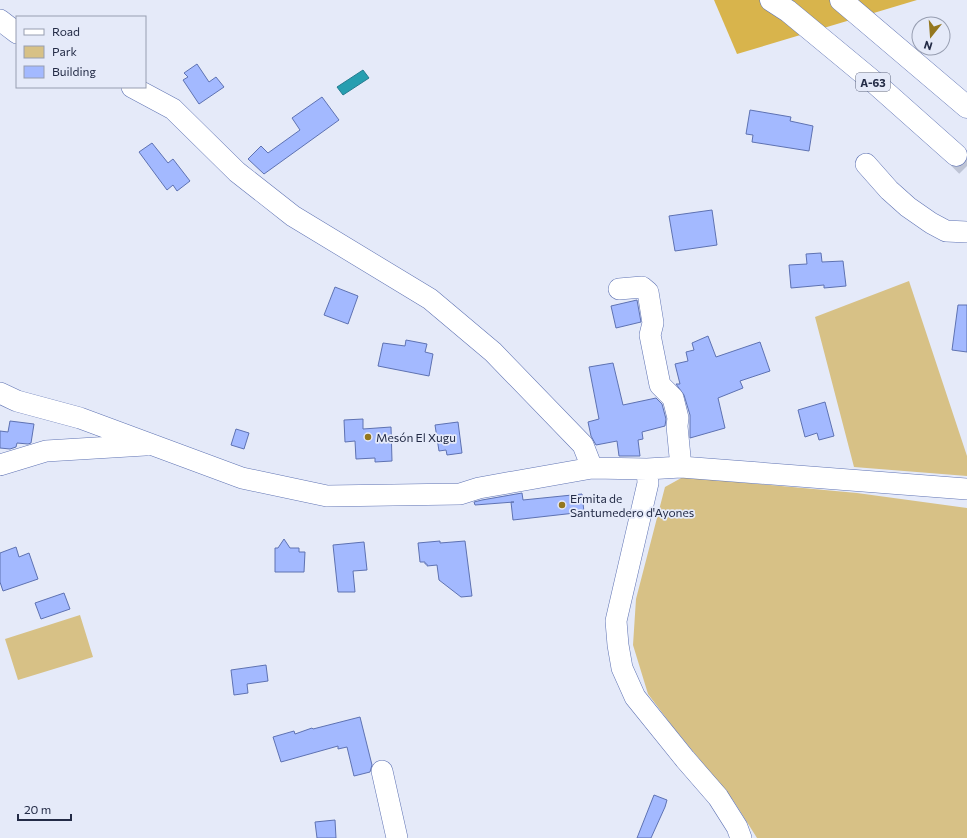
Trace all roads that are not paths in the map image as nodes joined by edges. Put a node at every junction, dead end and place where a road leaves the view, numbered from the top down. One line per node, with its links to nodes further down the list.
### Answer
1 (771, 0): 7 (highway, A-63)
2 (841, 0): 6 (highway)
3 (0, 20): 4 (street)
4 (16, 32)
5 (134, 88): 15 (street)
6 (967, 107)
7 (956, 155)
8 (866, 164): 9 (street)
9 (967, 232)
10 (619, 289): 14 (street)
11 (0, 393): 12 (street)
12 (153, 445): 13 (street); 15 (street)
13 (0, 466)
14 (681, 467): 16 (street); 17 (street)
15 (592, 468): 16 (street)
16 (647, 469): 20 (street)
17 (967, 490)
18 (382, 771): 19 (street)
19 (397, 838)
20 (741, 838)

